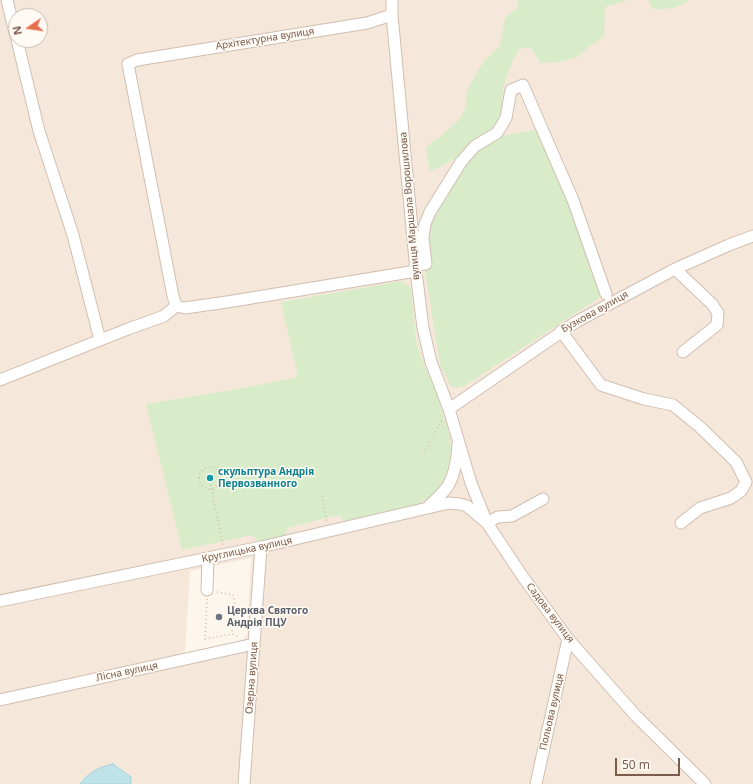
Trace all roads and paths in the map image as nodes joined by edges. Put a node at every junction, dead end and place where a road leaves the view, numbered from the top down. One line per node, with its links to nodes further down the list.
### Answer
1 (392, 0): 2 (street, вулиця Маршала Ворошилова)
2 (392, 15): 5 (street, вулиця Маршала Ворошилова); 8 (street, Архітектурна вулиця)
3 (18, 48): 10 (street)
4 (753, 236): 6 (street, Бузкова вулиця)
5 (415, 268): 7 (street); 8 (street); 13 (street, вулиця Маршала Ворошилова)
6 (675, 269): 9 (street, Бузкова вулиця); 11 (street)
7 (606, 294)
8 (176, 306): 10 (street)
9 (561, 331): 13 (street, Бузкова вулиця); 22 (street)
10 (100, 340): 12 (street)
11 (683, 352)
12 (0, 380)
13 (449, 409): 14 (street, Садова вулиця); 15 (path)
14 (458, 441): 20 (street); 21 (street, Садова вулиця)
15 (424, 453)
16 (210, 481): 17 (path)
17 (212, 489): 17 (path); 25 (path)
18 (322, 496): 23 (path)
19 (543, 499): 21 (street)
20 (428, 508): 21 (street, Круглицька вулиця); 23 (street, Круглицька вулиця)
21 (487, 523): 29 (street, Садова вулиця)
22 (681, 523)
23 (330, 532): 24 (street, Круглицька вулиця)
24 (261, 548): 25 (street, Круглицька вулиця); 30 (street, Озерна вулиця)
25 (225, 554): 26 (street, Круглицька вулиця)
26 (208, 558): 27 (street); 28 (street, Круглицька вулиця)
27 (207, 590): 27 (path)
28 (0, 601)
29 (568, 640): 33 (street, Польова вулиця); 34 (street, Садова вулиця)
30 (254, 644): 31 (street, Лісна вулиця); 32 (street, Озерна вулиця)
31 (0, 700)
32 (244, 784)
33 (536, 784)
34 (705, 784)

